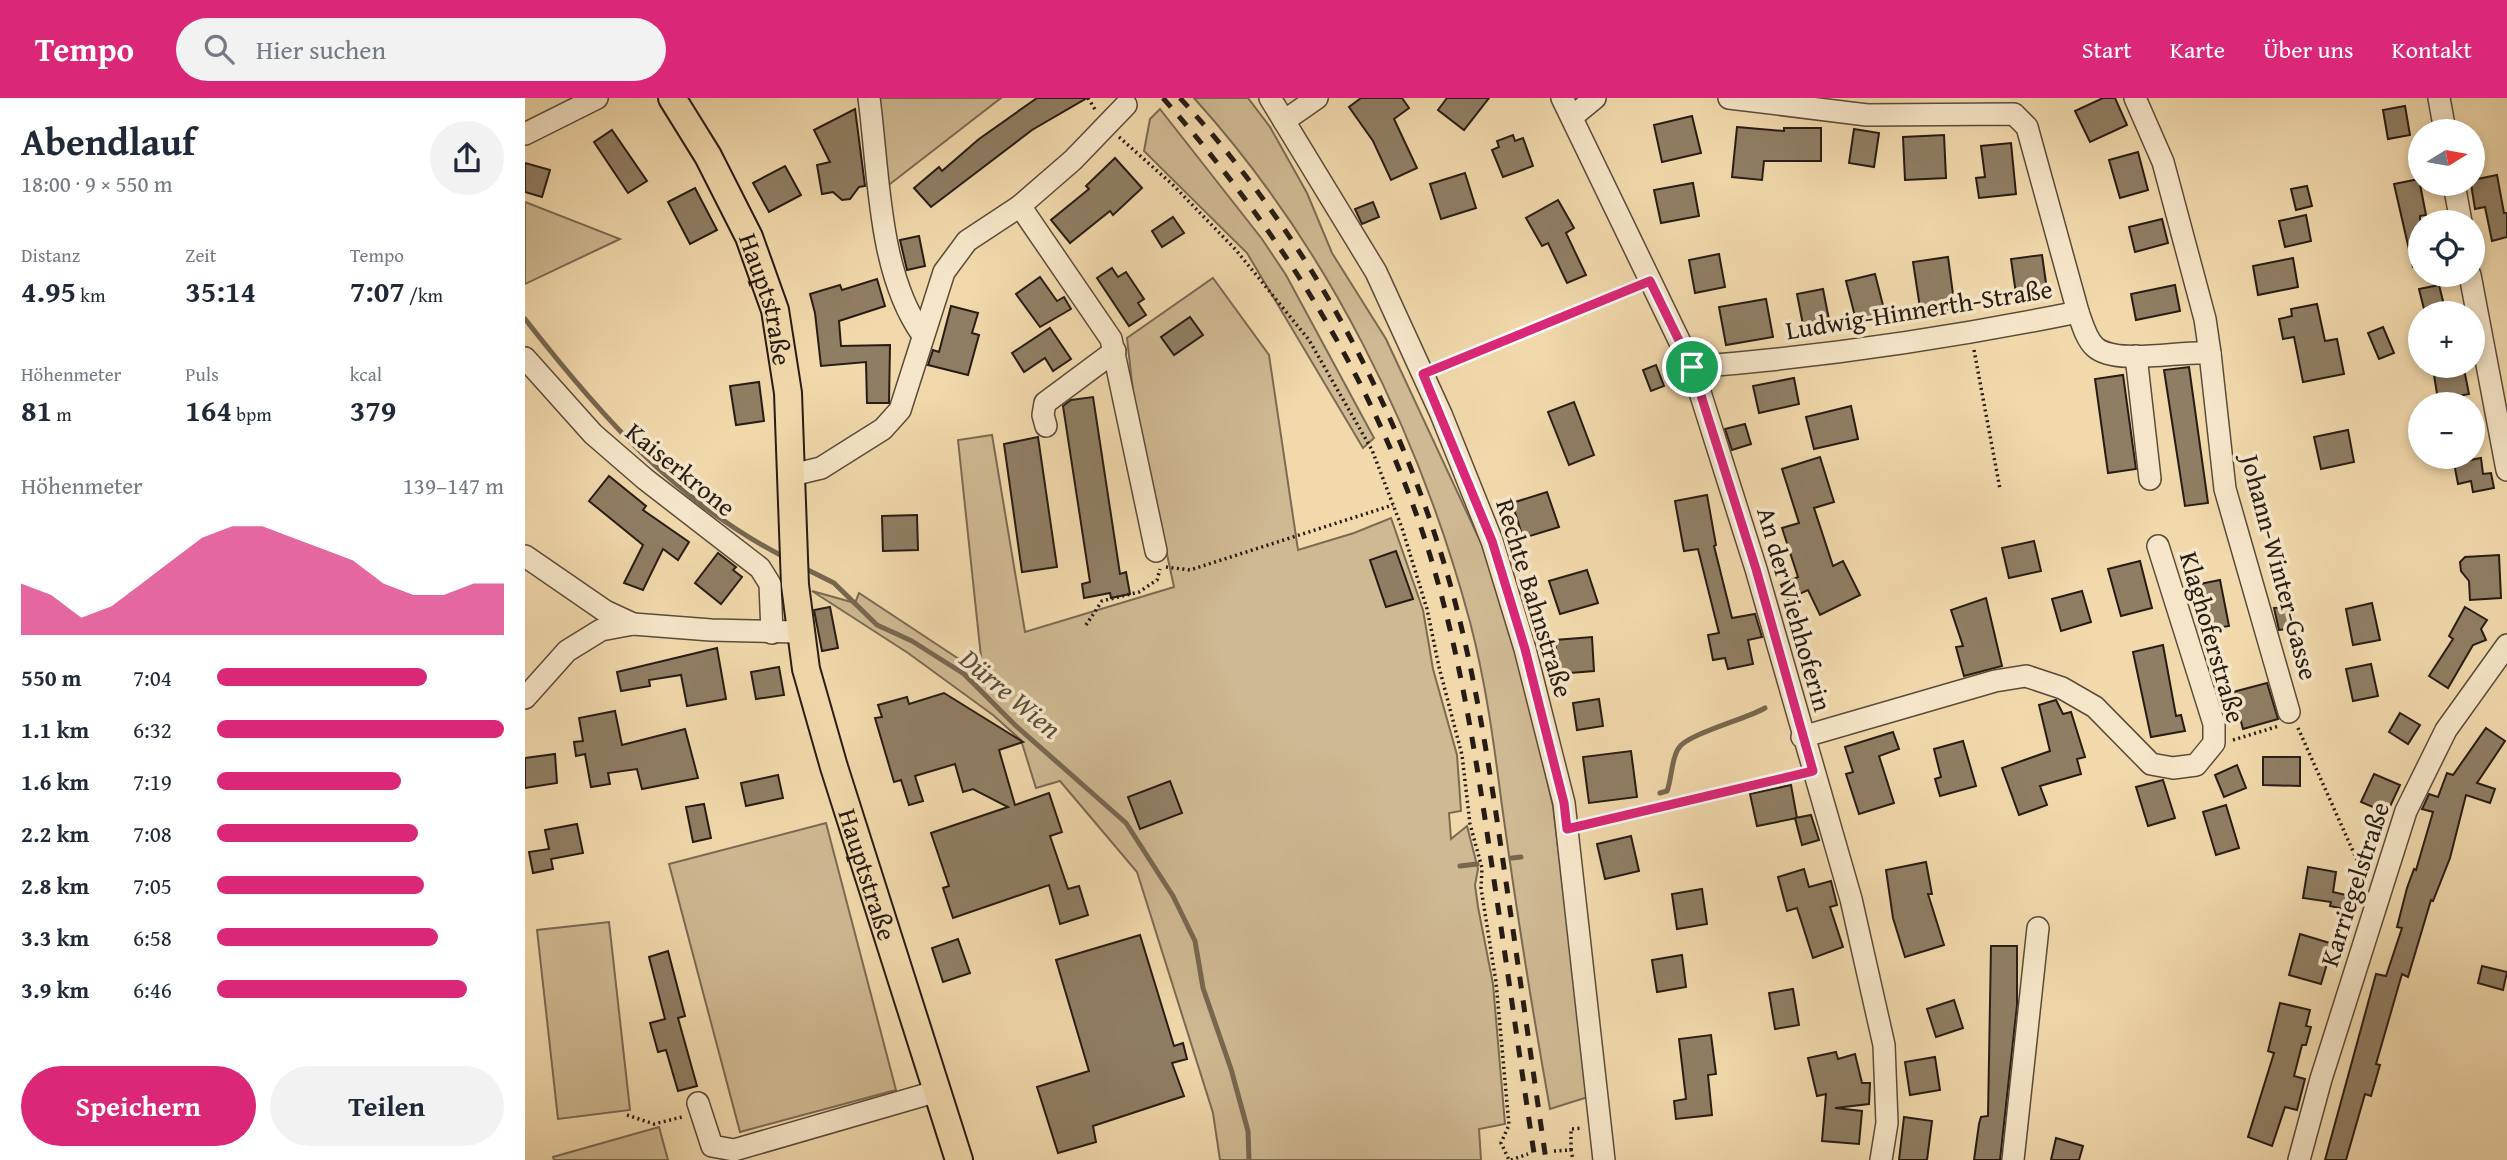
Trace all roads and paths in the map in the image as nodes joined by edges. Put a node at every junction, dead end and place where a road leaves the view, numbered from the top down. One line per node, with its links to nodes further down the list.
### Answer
1 (597, 98): 16 (street)
2 (672, 98): 31 (main road, Hauptstraße)
3 (869, 98): 21 (street)
4 (1270, 98): 14 (street, Rechte Bahnstraße)
5 (1317, 98): 14 (street)
6 (1562, 98): 12 (street, An der Viehhoferin)
7 (1595, 98): 12 (street)
8 (1729, 98): 20 (street, Ludwig-Hinnerth-Straße)
9 (2135, 98): 24 (street, Johann-Winter-Gasse)
10 (2439, 98): 13 (street)
11 (1126, 105): 15 (street)
12 (1573, 117): 18 (street, An der Viehhoferin)
13 (2443, 119)
14 (1284, 121): 28 (street, Rechte Bahnstraße)
15 (1105, 125): 17 (street); 34 (path)
16 (525, 134)
17 (1020, 206): 21 (street); 23 (street)
18 (1650, 281): 27 (street, An der Viehhoferin); 28 (path)
19 (2472, 287): 30 (street)
20 (2078, 312): 22 (street, Ludwig-Hinnerth-Straße); 25 (street)
21 (922, 334): 31 (street)
22 (1971, 334): 27 (street, Ludwig-Hinnerth-Straße); 33 (path)
23 (1115, 351): 29 (street); 37 (street)
24 (2210, 353): 25 (street); 44 (street, Johann-Winter-Gasse)
25 (2136, 356): 32 (street)
26 (525, 358): 41 (street, Kaiserkrone)
27 (1692, 367): 45 (street, An der Viehhoferin)
28 (1423, 374): 48 (street, Rechte Bahnstraße)
29 (1046, 426)
30 (2507, 470)
31 (792, 475): 40 (main road, Hauptstraße)
32 (2150, 480)
33 (2000, 489)
34 (1393, 505): 37 (path); 59 (path)
35 (2158, 546): 45 (street, Klaghoferstraße)
36 (525, 556): 38 (street)
37 (1158, 559): 39 (path)
38 (633, 624): 41 (street); 43 (street)
39 (1086, 625)
40 (799, 632): 41 (street); 51 (main road, Hauptstraße)
41 (772, 633)
42 (2507, 645): 49 (street, Karriegelstraße)
43 (525, 698)
44 (2292, 716): 46 (path); 49 (path)
45 (1803, 737): 47 (street, An der Viehhoferin)
46 (2237, 739)
47 (1813, 771): 48 (path); 62 (street, An der Viehhoferin)
48 (1567, 829): 61 (street, Rechte Bahnstraße)
49 (2377, 897): 64 (street, Karriegelstraße)
50 (2038, 928): 63 (street)
51 (938, 1091): 52 (street); 58 (main road, Hauptstraße)
52 (700, 1108): 53 (path)
53 (627, 1115)
54 (1571, 1129): 55 (path)
55 (1571, 1150): 56 (path); 60 (path)
56 (1555, 1151)
57 (1528, 1154): 59 (path)
58 (959, 1160)
59 (1510, 1160)
60 (1573, 1160)
61 (1604, 1160)
62 (1881, 1160)
63 (2013, 1160)
64 (2299, 1160)

